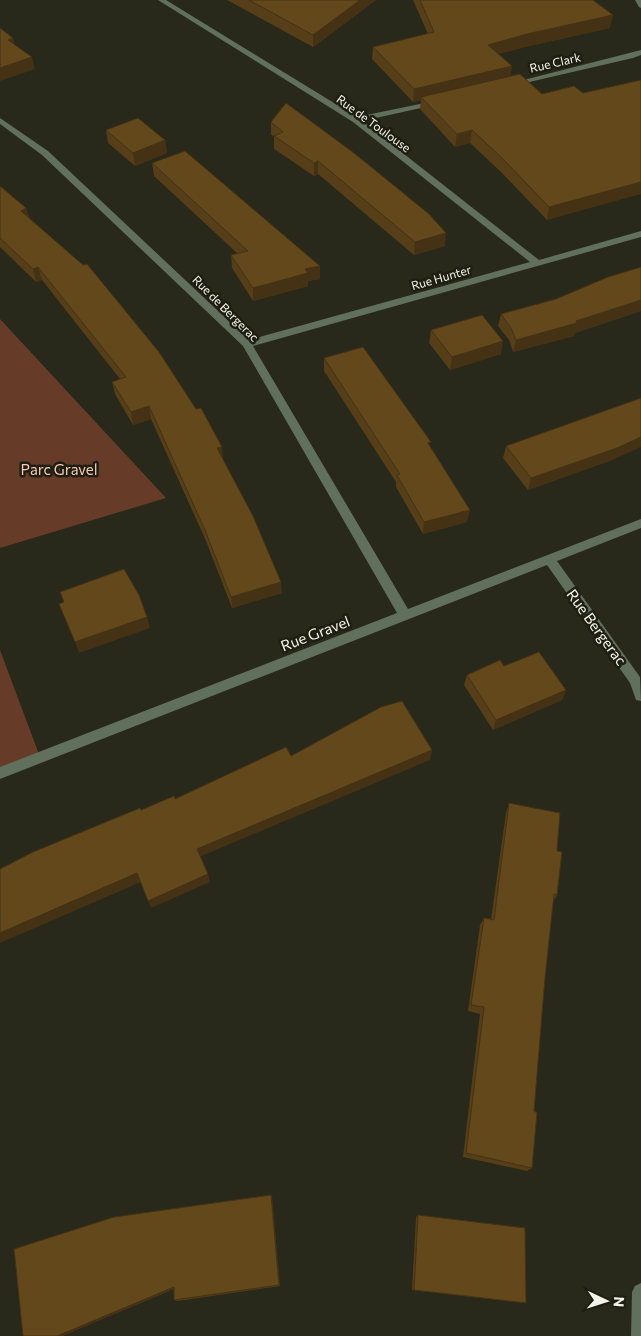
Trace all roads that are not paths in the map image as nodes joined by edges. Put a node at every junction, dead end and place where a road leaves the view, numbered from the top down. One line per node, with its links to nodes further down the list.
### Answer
1 (161, 0): 8 (street, Rue de Toulouse)
2 (638, 0): 3 (street)
3 (641, 6)
4 (641, 52): 5 (street, Rue Clark)
5 (507, 85)
6 (441, 101): 8 (street)
7 (0, 120): 11 (street, Rue de Bergerac)
8 (356, 120): 10 (street, Rue de Toulouse)
9 (641, 234): 10 (street, Rue Hunter)
10 (537, 263): 11 (street, Rue Hunter)
11 (247, 344): 14 (street, Rue de Bergerac)
12 (641, 523): 13 (street, Rue Gravel)
13 (548, 559): 14 (street, Rue Gravel); 15 (street, Rue Bergerac)
14 (405, 615): 16 (street, Rue Gravel)
15 (641, 696)
16 (0, 773)
17 (641, 1292): 18 (street)
18 (640, 1336)

